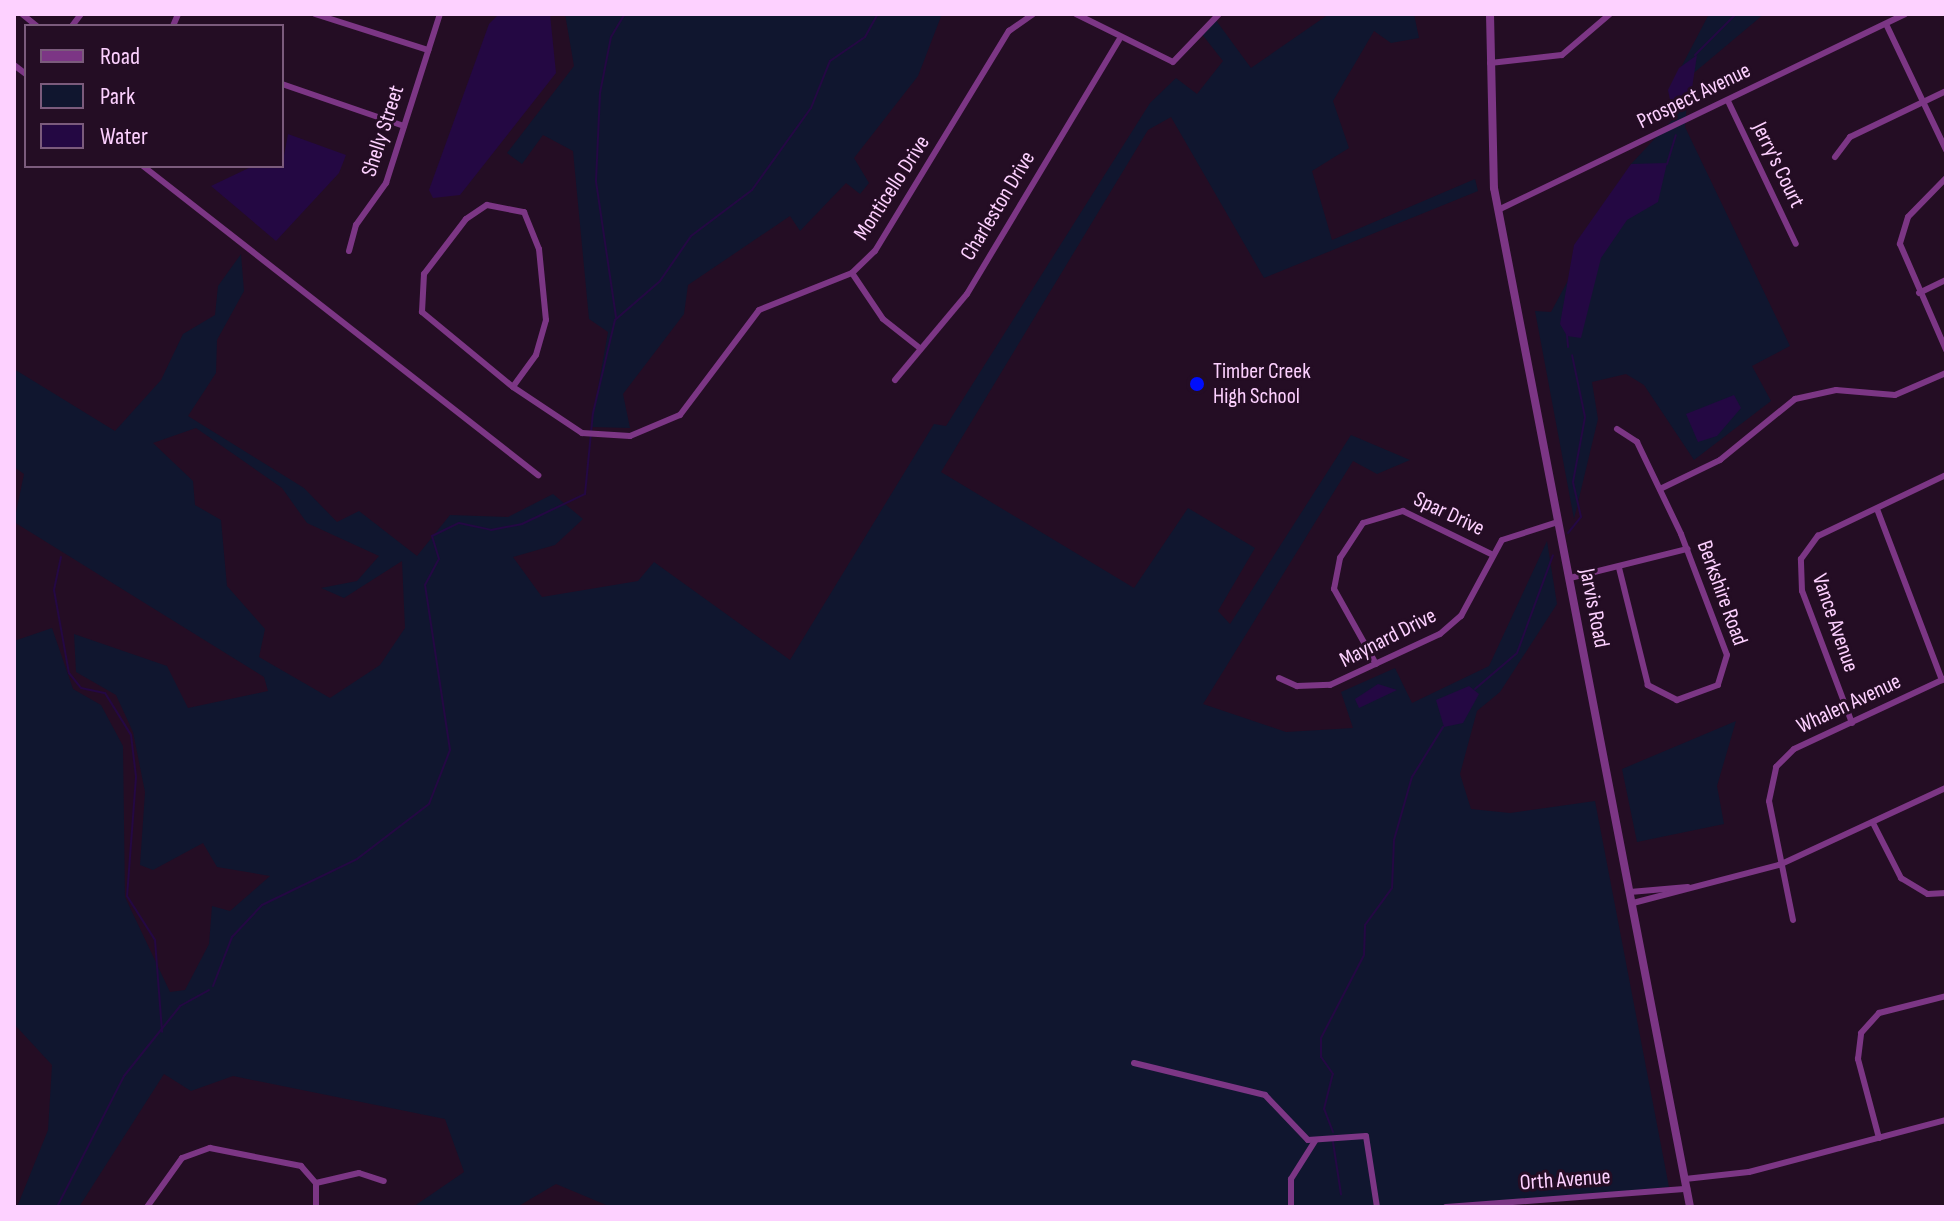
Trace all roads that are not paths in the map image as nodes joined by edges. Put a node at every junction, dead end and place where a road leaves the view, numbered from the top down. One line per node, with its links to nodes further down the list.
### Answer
1 (315, 14): 9 (street)
2 (440, 14): 12 (street, Shelly Street)
3 (1033, 14): 26 (street, Monticello Drive)
4 (1076, 14): 11 (street)
5 (1219, 14): 11 (street)
6 (1490, 14): 13 (street, Jarvis Road)
7 (1610, 14): 13 (street)
8 (1901, 15): 10 (street, Prospect Avenue)
9 (342, 18): 12 (street)
10 (1886, 24): 16 (street, Prospect Avenue); 17 (street)
11 (1119, 40): 29 (street, Charleston Drive)
12 (428, 50): 18 (street, Shelly Street)
13 (1490, 63): 23 (street, Jarvis Road)
14 (284, 85): 18 (street)
15 (1946, 91): 17 (street)
16 (1728, 101): 23 (street, Prospect Avenue); 24 (street, Jerry's Court)
17 (1923, 102): 19 (street); 20 (street)
18 (404, 126): 25 (street, Shelly Street)
19 (1946, 150)
20 (1835, 157)
21 (146, 168): 35 (street)
22 (1946, 178): 28 (street)
23 (1498, 210): 39 (street, Jarvis Road)
24 (1796, 244)
25 (349, 251)
26 (852, 273): 29 (street); 33 (street, Monticello Drive)
27 (1946, 280): 28 (street)
28 (1919, 293): 30 (street)
29 (921, 349): 32 (street, Charleston Drive)
30 (1946, 350)
31 (1946, 373): 37 (street)
32 (895, 380)
33 (513, 387): 33 (street, Monticello Drive)
34 (1617, 429): 37 (street, Berkshire Road)
35 (538, 475)
36 (1946, 475): 38 (street, Vance Avenue)
37 (1660, 489): 40 (street, Berkshire Road)
38 (1877, 509): 46 (street); 47 (street, Vance Avenue)
39 (1558, 522): 41 (street, Maynard Drive); 43 (street, Jarvis Road)
40 (1687, 549): 42 (street); 42 (street, Berkshire Road)
41 (1491, 554): 44 (street, Maynard Drive); 44 (street, Spar Drive)
42 (1619, 568): 43 (street)
43 (1570, 578): 52 (street, Jarvis Road)
44 (1376, 664): 45 (street, Maynard Drive)
45 (1279, 678)
46 (1944, 679): 47 (street, Whalen Avenue)
47 (1852, 723): 50 (street, Whalen Avenue)
48 (1946, 788): 49 (street)
49 (1873, 823): 50 (street); 53 (street)
50 (1779, 865): 51 (street); 55 (street, Whalen Avenue)
51 (1688, 887): 52 (street); 54 (street)
52 (1630, 892): 54 (street, Jarvis Road)
53 (1946, 893)
54 (1633, 903): 63 (street, Jarvis Road)
55 (1793, 920)
56 (1946, 996): 59 (street)
57 (1134, 1063): 60 (street)
58 (1946, 1120): 59 (street, Orth Avenue)
59 (1879, 1138): 63 (street, Orth Avenue)
60 (1315, 1141): 66 (street); 67 (street)
61 (384, 1181): 62 (street)
62 (316, 1183): 64 (street); 65 (street)
63 (1686, 1184): 68 (street, Orth Avenue); 69 (street, Jarvis Road)
64 (147, 1207)
65 (316, 1207)
66 (1291, 1207)
67 (1377, 1207)
68 (1446, 1207)
69 (1690, 1207)

